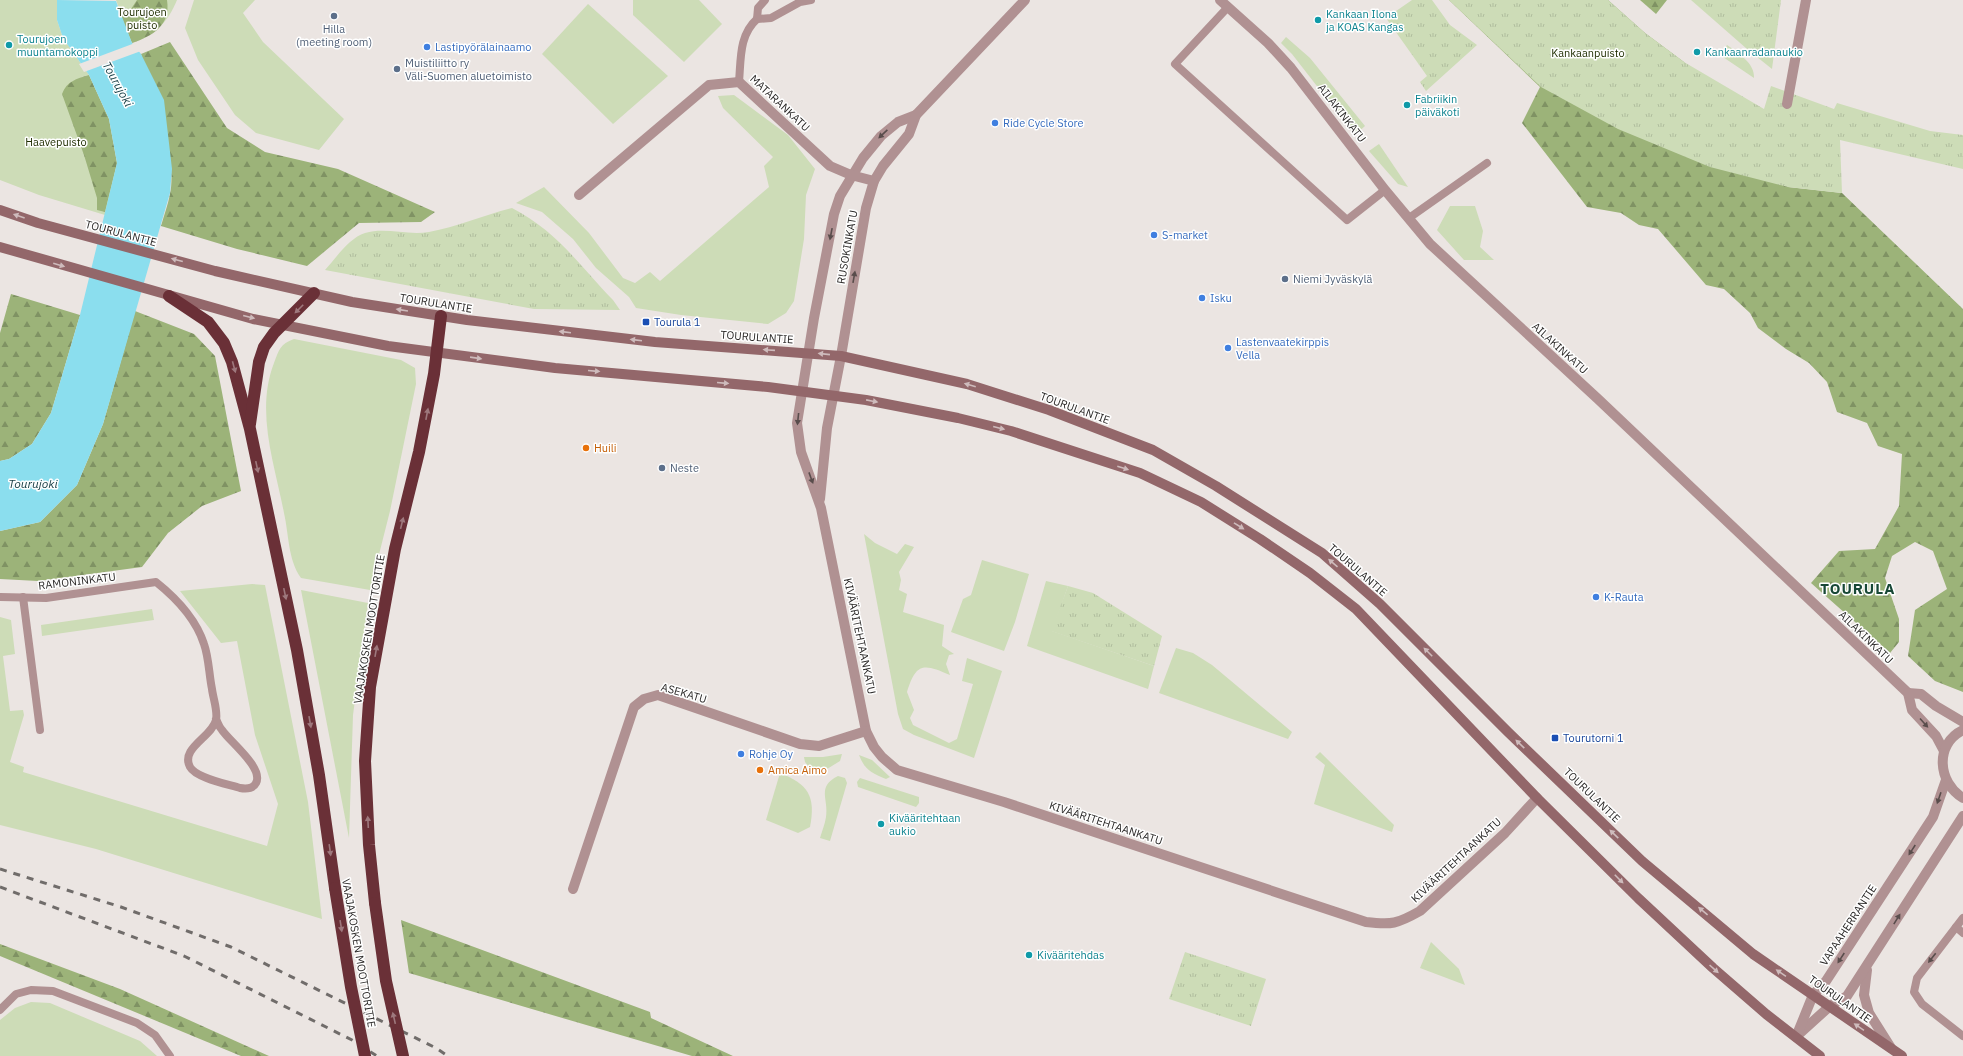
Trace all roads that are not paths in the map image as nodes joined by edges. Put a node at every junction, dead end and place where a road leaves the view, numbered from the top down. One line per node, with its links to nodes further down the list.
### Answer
1 (765, 0): 7 (lane)
2 (811, 0): 7 (lane)
3 (1025, 0): 10 (street, RUSOKINKATU)
4 (1220, 0): 6 (street, AILAKINKATU)
5 (1806, 0): 9 (street)
6 (1228, 7): 14 (street, AILAKINKATU); 14 (lane)
7 (757, 19): 8 (lane)
8 (739, 82): 12 (street, MATARANKATU); 15 (street, MATARANKATU)
9 (1787, 104)
10 (916, 115): 12 (street, RUSOKINKATU, one-way to 12); 13 (street, RUSOKINKATU)
11 (1487, 163): 17 (lane)
12 (851, 175): 13 (street, MATARANKATU); 24 (street, RUSOKINKATU, one-way to 24)
13 (874, 181): 25 (street, RUSOKINKATU, one-way to 13)
14 (1386, 190): 17 (street, AILAKINKATU)
15 (579, 195)
16 (0, 210): 19 (main road, TOURULANTIE, one-way to 16)
17 (1408, 218): 32 (street, AILAKINKATU)
18 (0, 247): 20 (main road, one-way to 20)
19 (314, 293): 21 (main road, TOURULANTIE, one-way to 19); 22 (highway, one-way to 22)
20 (169, 296): 22 (main road, one-way to 22); 28 (highway, VAAJAKOSKEN MOOTTORITIE, one-way to 28)
21 (441, 316): 23 (highway, VAAJAKOSKEN MOOTTORITIE); 24 (main road, TOURULANTIE, one-way to 21)
22 (283, 324): 23 (main road); 28 (highway)
23 (437, 352): 26 (main road, one-way to 26); 56 (highway, VAAJAKOSKEN MOOTTORITIE, one-way to 23, bridge)
24 (808, 352): 25 (main road, TOURULANTIE, one-way to 24); 26 (street, KIVÄÄRITEHTAANKATU)
25 (841, 356): 27 (street, RUSOKINKATU); 48 (main road, TOURULANTIE, one-way to 25)
26 (802, 391): 27 (main road); 29 (street, KIVÄÄRITEHTAANKATU, one-way to 29)
27 (834, 395): 29 (street, KIVÄÄRITEHTAANKATU); 40 (main road, one-way to 40)
28 (250, 429): 55 (highway, VAAJAKOSKEN MOOTTORITIE, one-way to 55, bridge)
29 (820, 503): 37 (street, KIVÄÄRITEHTAANKATU)
30 (0, 597): 31 (lane, RAMONINKATU)
31 (23, 597): 33 (lane, RAMONINKATU); 35 (lane)
32 (1908, 693): 34 (street, AILAKINKATU); 38 (street, AILAKINKATU, one-way to 38)
33 (216, 719): 33 (lane)
34 (1963, 722)
35 (40, 730)
36 (1963, 730): 38 (street)
37 (866, 731): 40 (street, KIVÄÄRITEHTAANKATU); 43 (street, ASEKATU)
38 (1944, 751): 39 (street)
39 (1946, 780): 41 (street); 48 (street, VAPAAHERRANTIE, one-way to 48)
40 (1538, 798): 52 (main road, one-way to 52)
41 (1963, 798)
42 (1963, 816): 47 (street, one-way to 42)
43 (573, 889)
44 (1963, 918): 45 (lane)
45 (1956, 927): 46 (lane); 51 (lane, one-way to 51)
46 (1963, 933)
47 (1867, 967): 49 (street); 53 (street)
48 (1813, 995): 49 (main road, TOURULANTIE); 52 (street, VAPAAHERRANTIE)
49 (1830, 1006): 52 (street); 53 (main road, TOURULANTIE, one-way to 49)
50 (0, 1010): 54 (lane)
51 (1963, 1036)
52 (1796, 1037): 57 (main road)
53 (1891, 1048): 58 (main road, TOURULANTIE)
54 (170, 1056)
55 (365, 1056)
56 (403, 1056)
57 (1820, 1056)
58 (1902, 1056)

